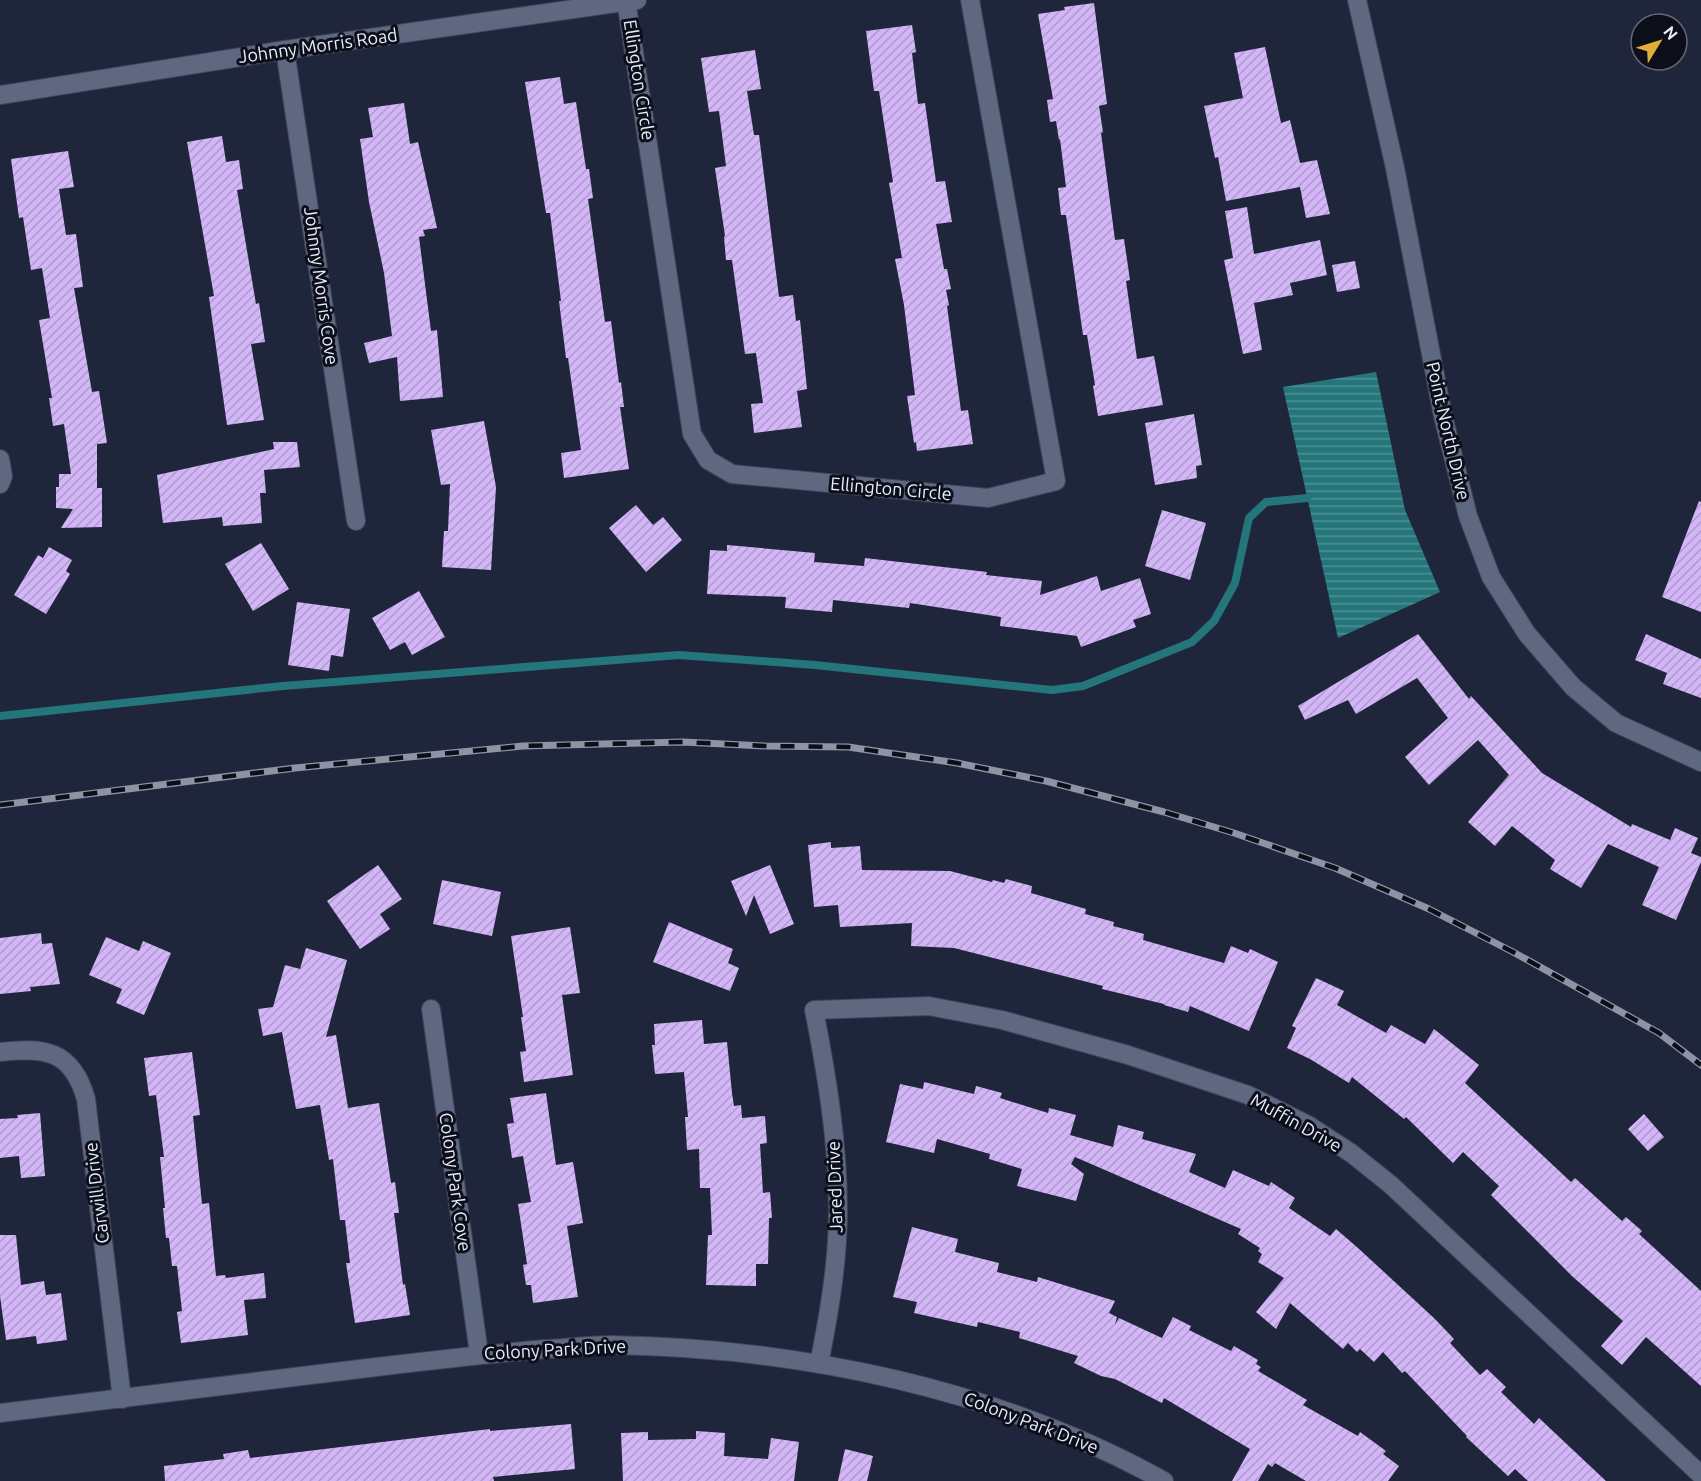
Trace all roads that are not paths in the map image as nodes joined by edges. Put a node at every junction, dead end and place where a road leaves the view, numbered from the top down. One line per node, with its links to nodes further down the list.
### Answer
1 (630, 0): 2 (street, Ellington Circle); 4 (street, Johnny Morris Road)
2 (970, 0)
3 (1357, 0): 9 (street, Point North Drive)
4 (285, 50): 5 (street, Johnny Morris Road); 8 (street, Johnny Morris Cove)
5 (0, 95)
6 (0, 459): 7 (street)
7 (0, 484)
8 (356, 521)
9 (1701, 762)
10 (431, 1009): 13 (street, Colony Park Cove)
11 (814, 1010): 14 (street, Jared Drive); 17 (street, Muffin Drive)
12 (0, 1052): 15 (street, Carwill Drive)
13 (479, 1354): 14 (street, Colony Park Drive); 15 (street, Colony Park Drive)
14 (819, 1364): 18 (street, Colony Park Drive)
15 (122, 1398): 16 (street, Colony Park Drive)
16 (0, 1413)
17 (1701, 1475)
18 (1164, 1481)

